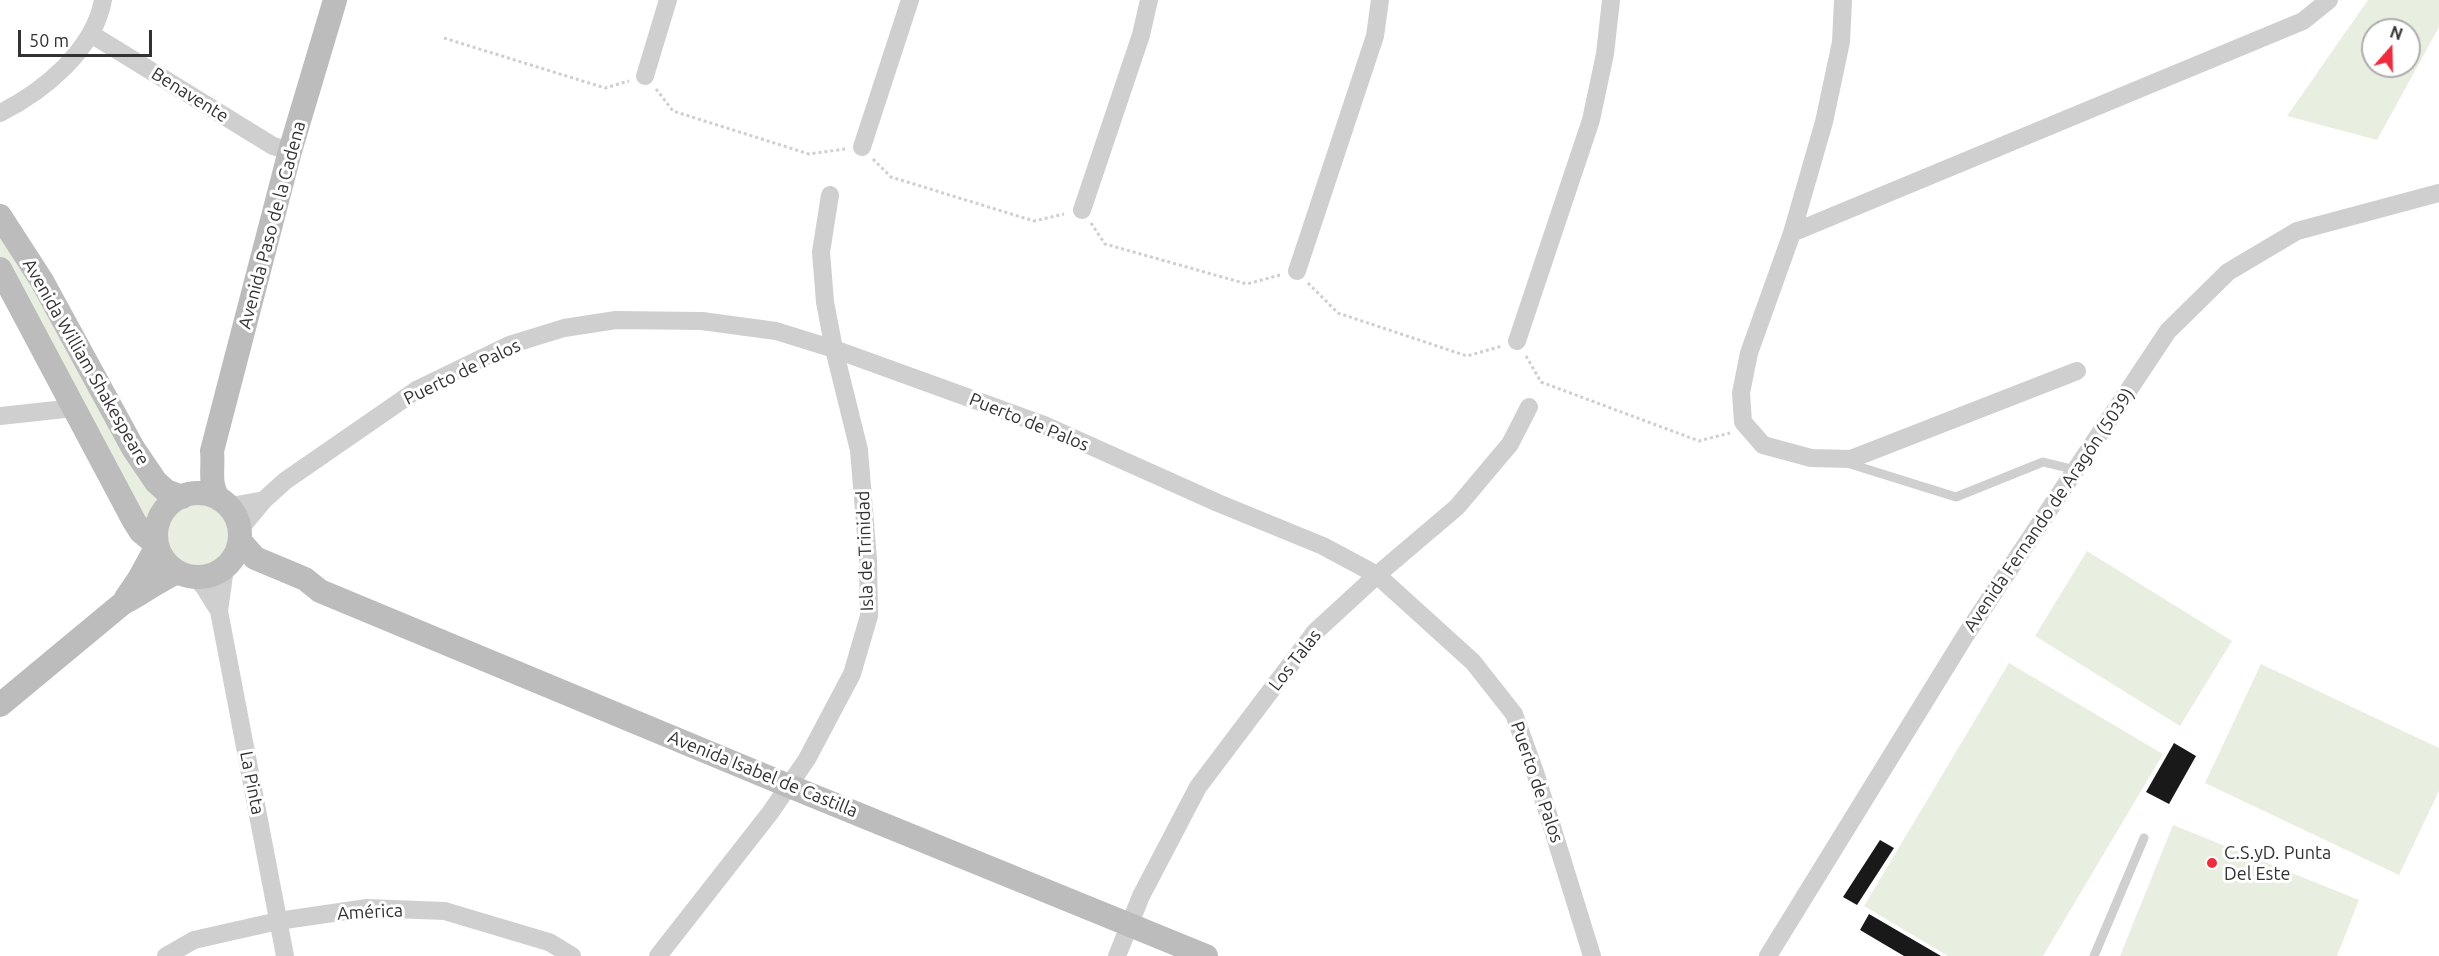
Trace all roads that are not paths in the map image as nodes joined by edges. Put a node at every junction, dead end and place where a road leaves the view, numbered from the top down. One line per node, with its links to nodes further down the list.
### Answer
1 (103, 0): 10 (street)
2 (335, 0): 14 (street, Avenida Paso de la Cadena)
3 (668, 0): 11 (street)
4 (910, 0): 13 (street)
5 (1149, 0): 17 (street)
6 (1380, 0): 21 (street)
7 (1611, 0): 22 (street)
8 (1843, 0): 19 (street)
9 (2329, 0): 19 (street)
10 (91, 34): 12 (street); 14 (street, Benavente)
11 (645, 76)
12 (0, 113)
13 (862, 147)
14 (290, 151): 28 (street, Avenida Paso de la Cadena)
15 (2439, 193): 30 (street, Avenida Fernando de Aragón (5039))
16 (830, 195): 23 (street, Isla de Trinidad)
17 (1082, 210)
18 (0, 216): 31 (street, Avenida William Shakespeare)
19 (1792, 233): 29 (street)
20 (0, 269): 26 (street, Avenida William Shakespeare)
21 (1297, 271)
22 (1517, 341)
23 (834, 349): 32 (street, Puerto de Palos); 38 (street, Puerto de Palos); 43 (street, Isla de Trinidad)
24 (2077, 371): 29 (street)
25 (1529, 407): 38 (street, Los Talas)
26 (74, 408): 27 (street); 35 (street, Avenida William Shakespeare)
27 (0, 416)
28 (212, 451): 31 (street, Avenida Paso de la Cadena); 33 (street, Avenida Paso de la Cadena)
29 (1832, 458): 30 (lane)
30 (2076, 470): 54 (street, Avenida Fernando de Aragón (5039))
31 (183, 496): 33 (street); 35 (street)
32 (264, 500): 33 (street, Puerto de Palos); 34 (street, Puerto de Palos)
33 (222, 502): 34 (street)
34 (240, 535): 36 (street); 39 (street)
35 (157, 545): 37 (street); 40 (street)
36 (225, 568): 37 (street); 39 (street); 41 (street, La Pinta)
37 (186, 575): 40 (street); 41 (street, La Pinta)
38 (1377, 575): 46 (street, Los Talas); 53 (street, Puerto de Palos)
39 (320, 591): 43 (street, Avenida Isabel de Castilla)
40 (123, 603): 42 (street)
41 (219, 611): 45 (street, La Pinta)
42 (0, 705)
43 (789, 786): 46 (street, Avenida Isabel de Castilla); 50 (street, Isla de Trinidad)
44 (2144, 838): 55 (lane)
45 (278, 921): 47 (street, América); 48 (street, La Pinta); 49 (street, América)
46 (1129, 924): 51 (street, Los Talas); 52 (street, Avenida Isabel de Castilla)
47 (166, 956)
48 (285, 956)
49 (572, 956)
50 (658, 956)
51 (1117, 956)
52 (1206, 956)
53 (1592, 956)
54 (1768, 956)
55 (2094, 956)

